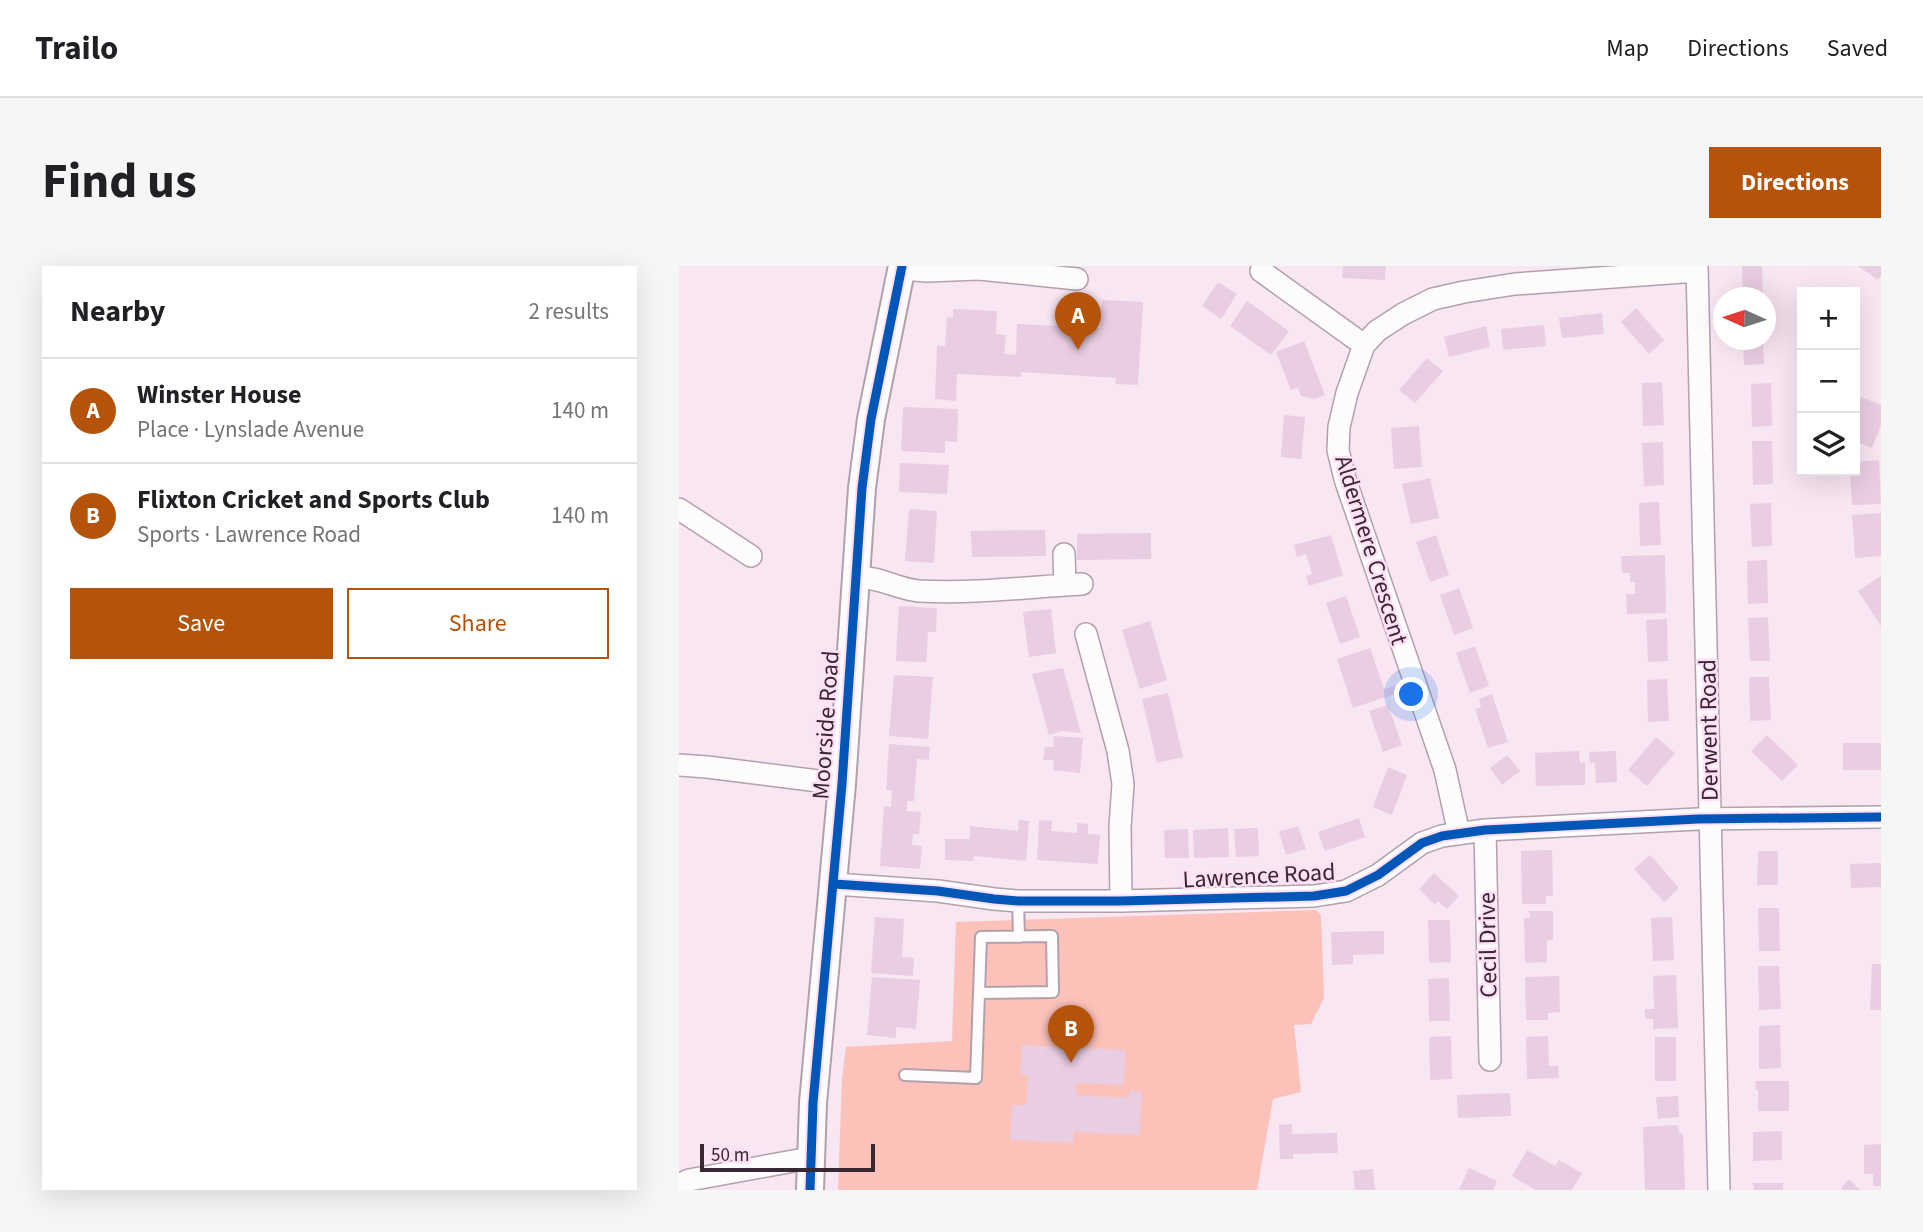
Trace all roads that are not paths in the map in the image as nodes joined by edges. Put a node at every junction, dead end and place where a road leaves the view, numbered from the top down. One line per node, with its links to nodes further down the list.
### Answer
1 (902, 268): 4 (street); 9 (street, Moorside Road)
2 (1697, 268): 5 (street, Aldermere Crescent); 14 (street, Derwent Road)
3 (1261, 271): 5 (street)
4 (1077, 279)
5 (1364, 345): 16 (street, Aldermere Crescent)
6 (679, 509): 8 (street)
7 (1064, 554): 9 (street)
8 (751, 556)
9 (857, 577): 12 (street, Moorside Road)
10 (1086, 634): 19 (street)
11 (679, 765): 12 (street)
12 (842, 784): 17 (street, Moorside Road)
13 (1881, 817): 14 (street, Lawrence Road)
14 (1711, 818): 15 (street, Lawrence Road); 27 (street, Derwent Road)
15 (1485, 830): 16 (street, Lawrence Road); 22 (street, Cecil Drive)
16 (1459, 834): 19 (street, Lawrence Road)
17 (834, 884): 18 (street, Lawrence Road); 24 (street, Moorside Road)
18 (1018, 901): 19 (street, Lawrence Road); 20 (lane)
19 (1121, 901)
20 (1019, 937): 21 (lane); 21 (lane)
21 (979, 993): 23 (lane)
22 (1490, 1060)
23 (905, 1075)
24 (810, 1158): 25 (street); 26 (street, Moorside Road)
25 (679, 1185)
26 (810, 1190)
27 (1719, 1190)

